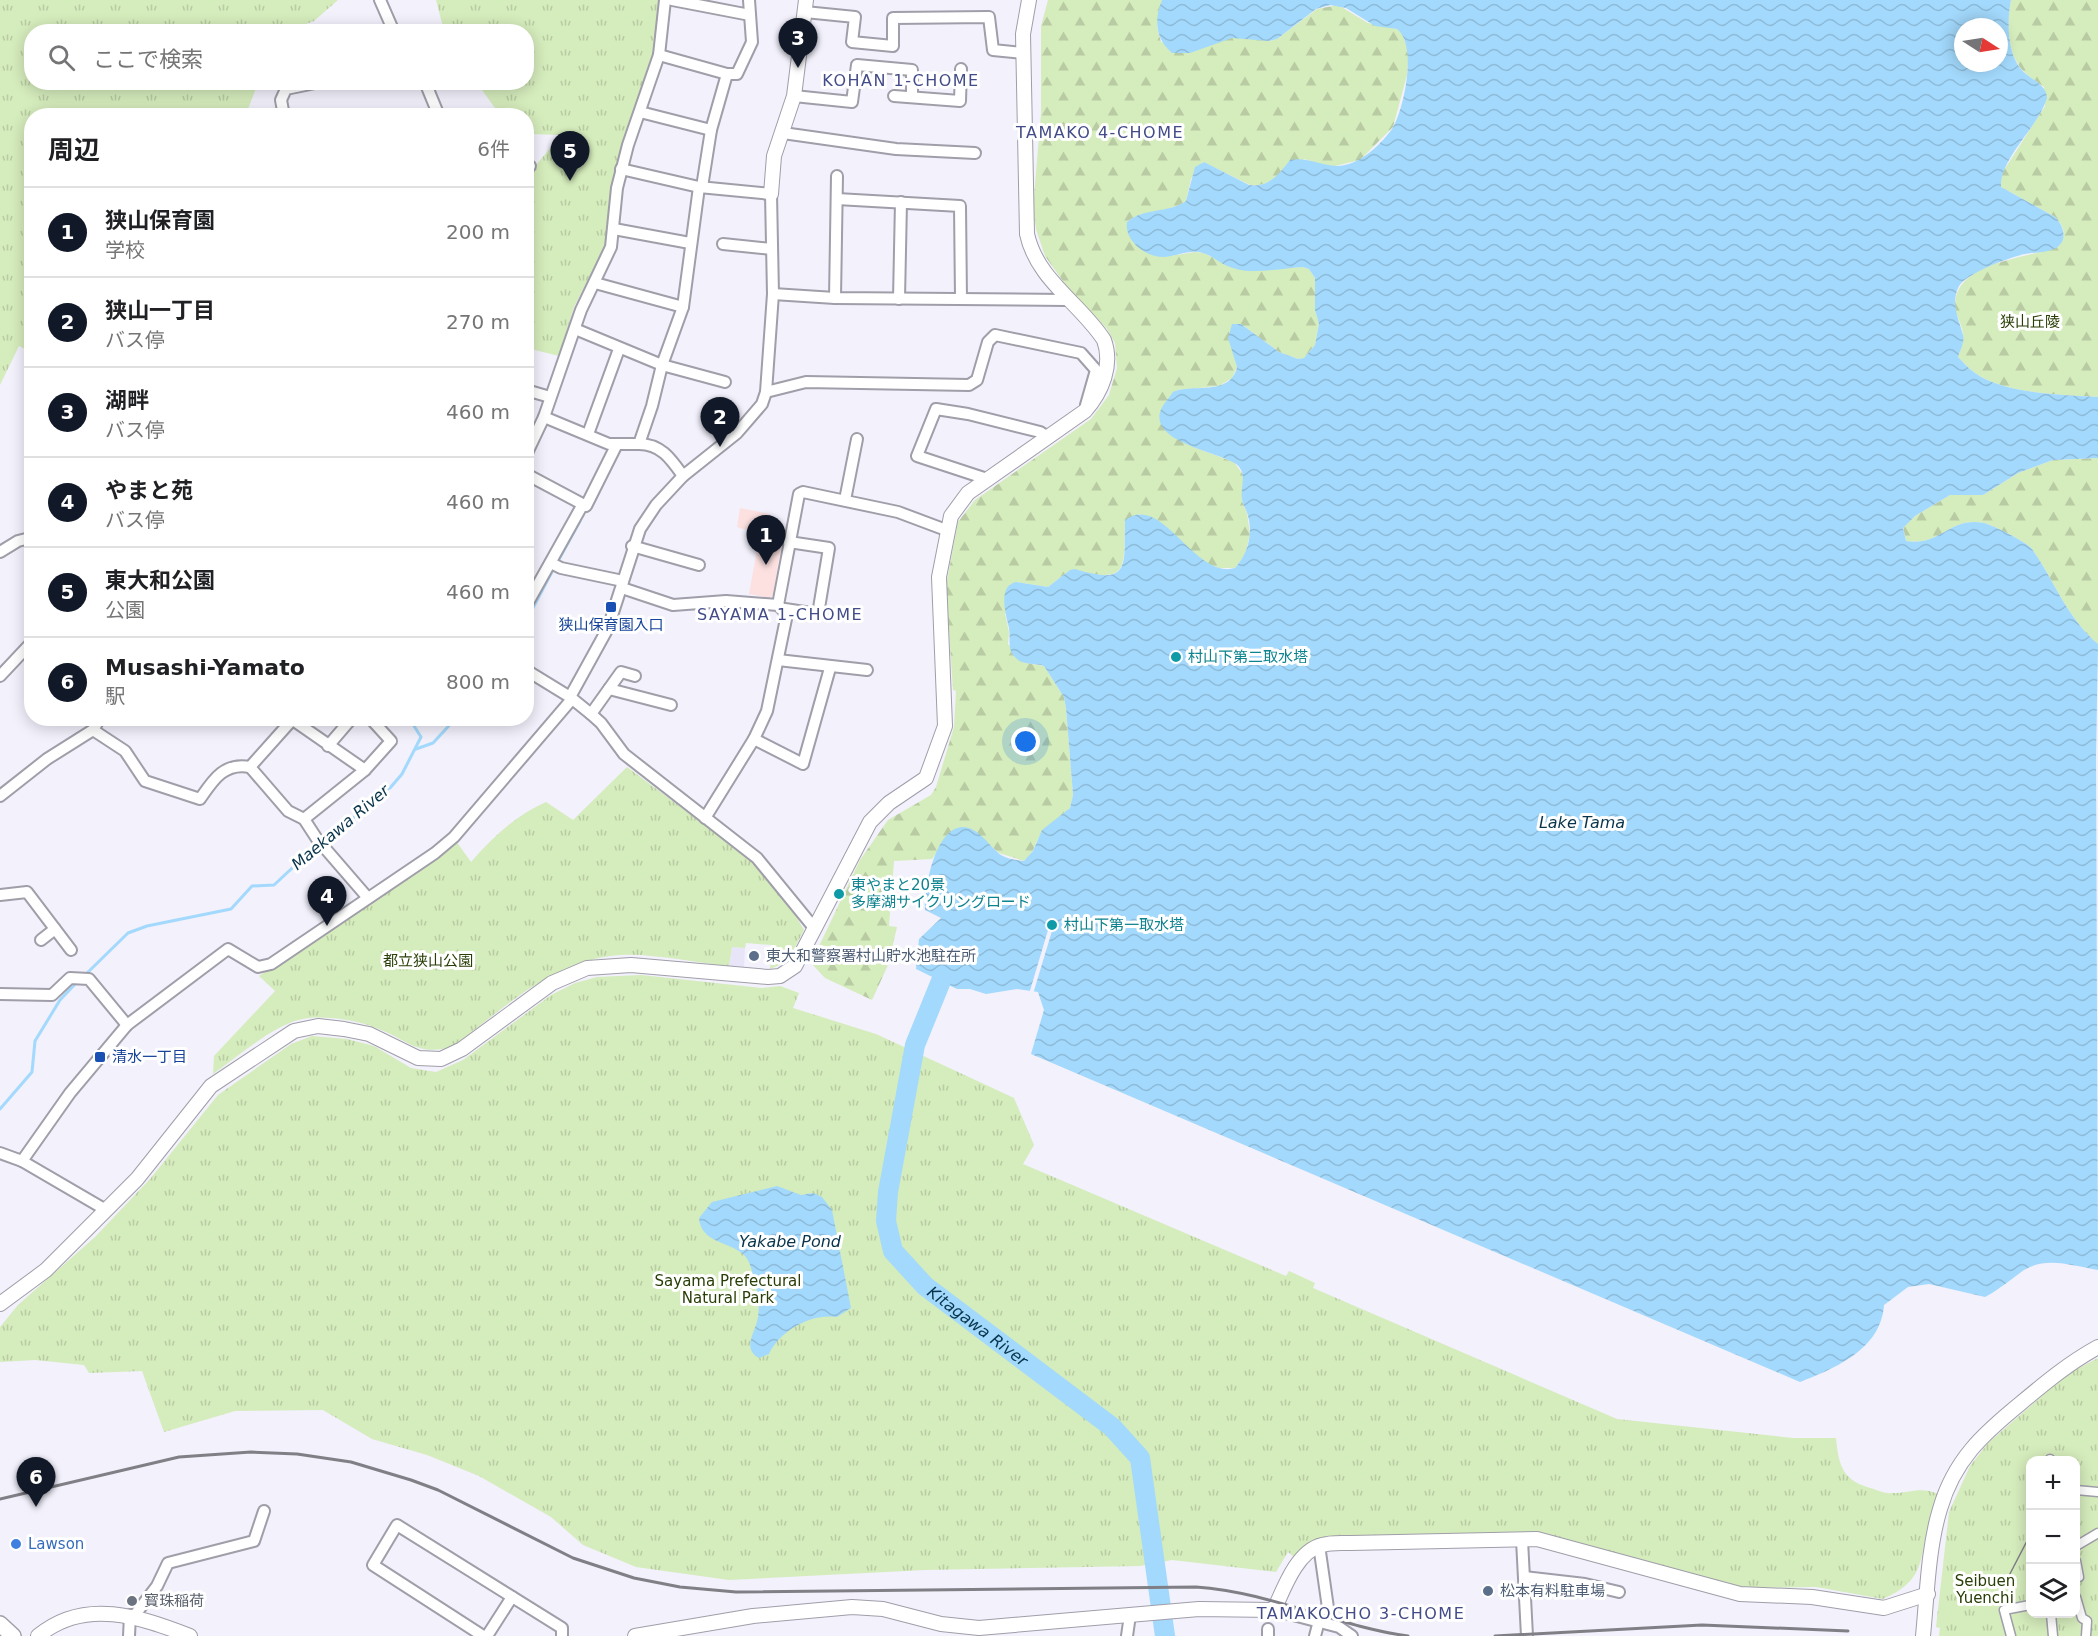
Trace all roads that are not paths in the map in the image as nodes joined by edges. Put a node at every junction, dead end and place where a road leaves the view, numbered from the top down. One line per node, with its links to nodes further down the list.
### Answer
1 (380, 0): 8 (street)
2 (665, 0): 10 (street)
3 (672, 0): 7 (street)
4 (749, 0): 7 (street)
5 (1029, 0): 9 (street)
6 (806, 6): 9 (street); 15 (street)
7 (750, 15): 12 (street)
8 (389, 24)
9 (1023, 52): 39 (street)
10 (659, 55): 12 (street); 20 (street)
11 (961, 69): 17 (street)
12 (727, 74): 21 (street)
13 (285, 90): 18 (street)
14 (428, 90): 19 (street)
15 (794, 96): 17 (street); 22 (street)
16 (894, 96): 17 (street)
17 (912, 97)
18 (282, 108)
19 (436, 108)
20 (640, 112): 21 (street); 24 (street)
21 (711, 130): 26 (street)
22 (783, 133): 23 (street); 27 (street)
23 (975, 153)
24 (621, 169): 26 (street); 30 (street)
25 (837, 177): 28 (street)
26 (700, 187): 27 (street); 31 (street)
27 (771, 194): 33 (street)
28 (837, 199): 29 (street); 36 (street)
29 (901, 202): 37 (street); 38 (street)
30 (614, 229): 31 (street); 34 (street)
31 (690, 243): 40 (street)
32 (723, 244): 33 (street)
33 (772, 249): 35 (street)
34 (595, 283): 40 (street); 41 (street)
35 (773, 294): 36 (street); 46 (street)
36 (835, 298): 37 (street)
37 (899, 299): 38 (street)
38 (961, 299): 39 (street)
39 (1067, 300): 48 (street)
40 (683, 307): 43 (street)
41 (575, 329): 42 (street); 47 (street)
42 (620, 349): 43 (street); 50 (street)
43 (662, 365): 44 (street); 54 (street)
44 (725, 382)
45 (534, 392): 47 (street)
46 (766, 392): 48 (street); 56 (street)
47 (550, 397): 49 (street)
48 (1085, 411): 51 (street)
49 (544, 417): 50 (street); 52 (street)
50 (588, 434): 55 (street)
51 (1048, 437): 58 (street); 58 (street)
52 (534, 438)
53 (857, 439): 59 (street)
54 (639, 444): 55 (street); 56 (street)
55 (616, 446): 60 (street)
56 (683, 476): 64 (street)
57 (534, 478): 60 (street)
58 (987, 479): 61 (street)
59 (845, 500): 61 (street); 63 (street)
60 (583, 504): 66 (street)
61 (946, 530): 98 (street)
62 (24, 540): 65 (street)
63 (789, 542): 70 (street); 70 (street)
64 (632, 546): 67 (street); 68 (street)
65 (0, 552)
66 (555, 565): 68 (street); 69 (street)
67 (699, 565)
68 (623, 585): 70 (street); 79 (street)
69 (534, 595)
70 (782, 607): 72 (street)
71 (24, 650): 76 (street)
72 (778, 660): 73 (street); 88 (street)
73 (830, 668): 74 (street); 88 (street)
74 (867, 670)
75 (534, 675): 79 (street)
76 (0, 676)
77 (635, 676): 78 (street)
78 (609, 689): 80 (street); 81 (street)
79 (571, 698): 81 (street); 96 (street)
80 (671, 705)
81 (591, 714): 93 (street)
82 (95, 726): 87 (street)
83 (285, 726): 90 (street)
84 (301, 726): 89 (street)
85 (345, 726): 89 (street)
86 (378, 726): 91 (street)
87 (93, 730): 90 (street); 92 (street)
88 (754, 739): 93 (street)
89 (328, 746): 91 (street)
90 (250, 767): 94 (street)
91 (365, 770): 94 (street)
92 (0, 796)
93 (705, 818): 98 (street)
94 (304, 819): 96 (street)
95 (0, 895): 97 (street)
96 (368, 898): 102 (street)
97 (55, 929): 99 (street); 100 (street)
98 (815, 929): 105 (street)
99 (41, 940)
100 (70, 950)
101 (0, 994): 102 (street)
102 (127, 1025): 104 (street)
103 (0, 1153): 104 (street)
104 (22, 1161): 105 (street)
105 (106, 1210): 106 (street)
106 (0, 1304)
107 (2098, 1347): 117 (street)
108 (2080, 1490): 109 (street)
109 (2098, 1492)
110 (264, 1511): 122 (street)
111 (2098, 1533): 113 (street)
112 (1522, 1540): 114 (street); 115 (street); 117 (street)
113 (2080, 1544)
114 (1319, 1545): 120 (street); 125 (street)
115 (1524, 1576): 116 (street); 140 (street)
116 (1619, 1592)
117 (1928, 1594): 141 (street)
118 (512, 1597): 133 (street); 134 (street); 135 (street)
119 (2026, 1606): 142 (street)
120 (1274, 1610): 123 (street); 125 (street)
121 (2080, 1611): 144 (street)
122 (132, 1615): 130 (street); 131 (street); 132 (street)
123 (1131, 1615): 127 (street); 137 (street)
124 (2051, 1618): 143 (street)
125 (1323, 1622): 128 (street); 138 (street)
126 (0, 1624): 129 (main road)
127 (1052, 1630): 136 (street)
128 (1339, 1632): 139 (street)
129 (13, 1636)
130 (38, 1636)
131 (129, 1636)
132 (190, 1636)
133 (483, 1636)
134 (487, 1636)
135 (562, 1636)
136 (635, 1636)
137 (1127, 1636)
138 (1316, 1636)
139 (1352, 1636)
140 (1527, 1636)
141 (1923, 1636)
142 (2011, 1636)
143 (2053, 1636)
144 (2086, 1636)

